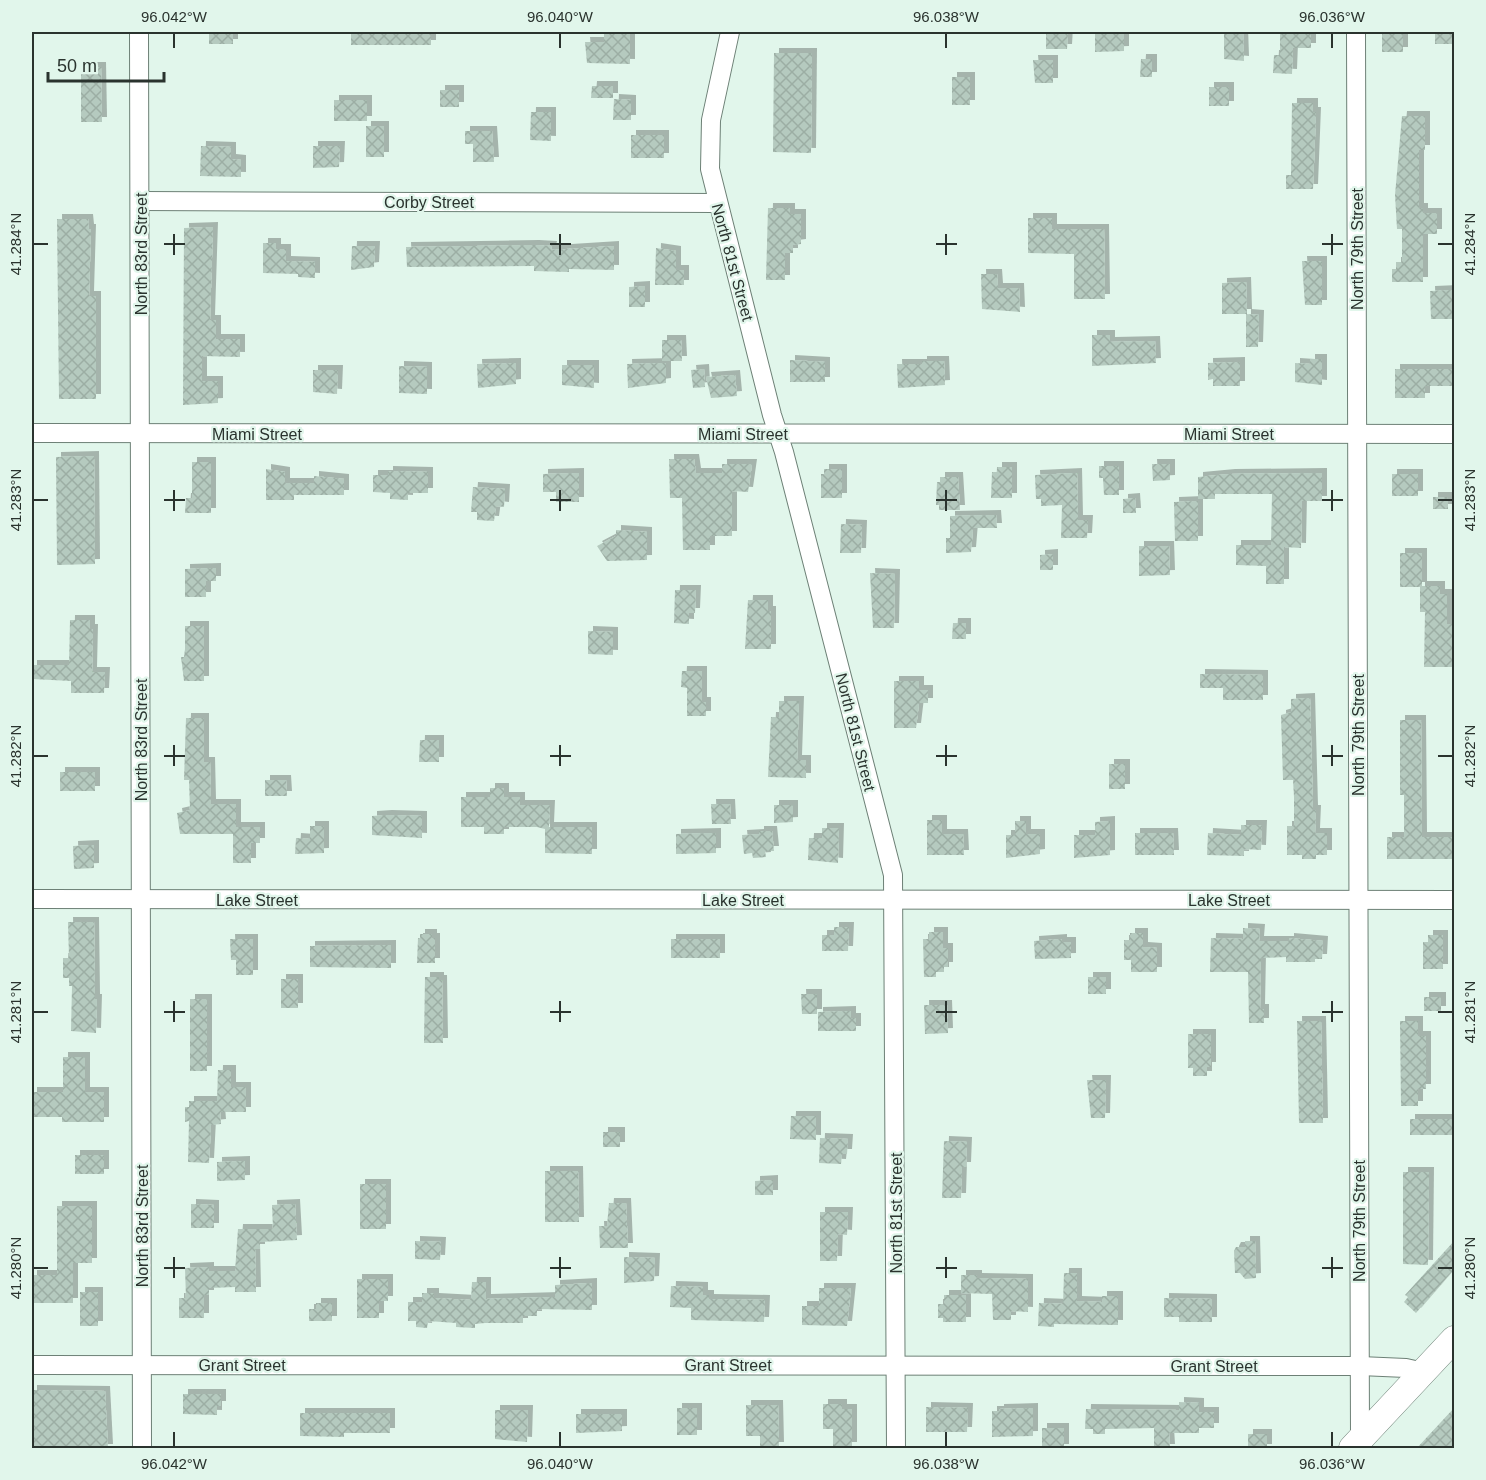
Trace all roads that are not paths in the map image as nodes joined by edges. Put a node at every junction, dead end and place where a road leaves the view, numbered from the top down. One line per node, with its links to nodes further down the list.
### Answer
1 (139, 32): 4 (street, North 83rd Street)
2 (730, 32): 5 (street, North 81st Street)
3 (1356, 32): 9 (street, North 79th Street)
4 (141, 201): 5 (street, Corby Street); 7 (street, North 83rd Street)
5 (717, 203): 8 (street, North 81st Street)
6 (32, 433): 7 (street, Miami Street)
7 (141, 434): 8 (street, Miami Street); 12 (street, North 83rd Street)
8 (778, 434): 9 (street, Miami Street); 13 (street, North 81st Street)
9 (1357, 434): 10 (street, Miami Street); 14 (street, North 79th Street)
10 (1455, 434)
11 (32, 899): 12 (street, Lake Street)
12 (141, 900): 13 (street, Lake Street); 18 (street, North 83rd Street)
13 (895, 900): 14 (street, Lake Street); 19 (street, North 81st Street)
14 (1358, 900): 15 (street, Lake Street); 20 (street, North 79th Street)
15 (1455, 900)
16 (1455, 1339): 21 (street)
17 (32, 1365): 18 (street, Grant Street)
18 (142, 1365): 19 (street, Grant Street); 23 (street, North 83rd Street)
19 (896, 1365): 20 (street, Grant Street); 24 (street, North 81st Street)
20 (1360, 1366): 21 (street, Grant Street); 22 (street, North 79th Street)
21 (1424, 1372): 22 (street)
22 (1356, 1444)
23 (142, 1449)
24 (896, 1449)

